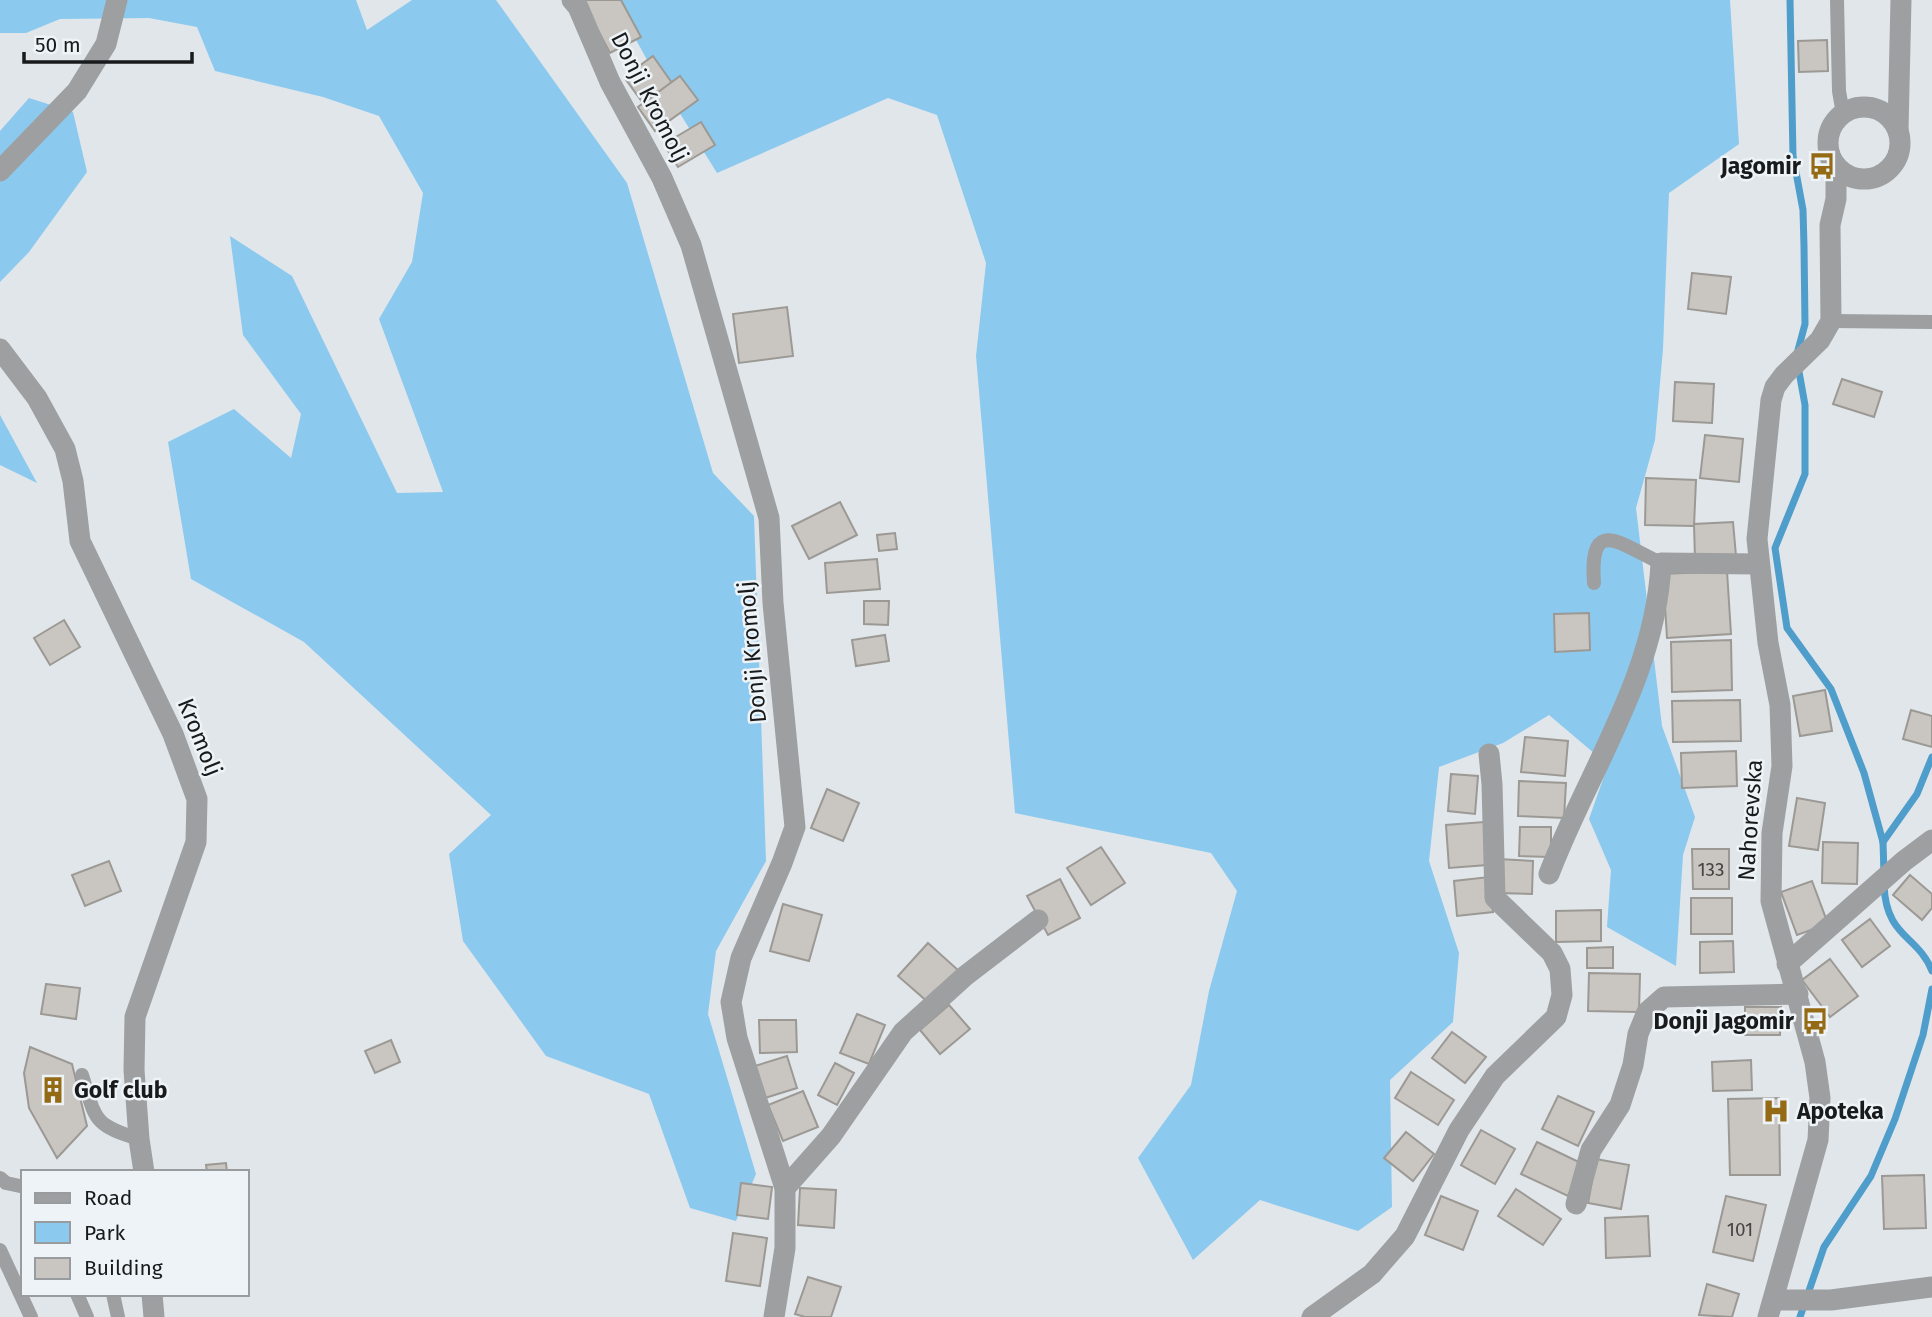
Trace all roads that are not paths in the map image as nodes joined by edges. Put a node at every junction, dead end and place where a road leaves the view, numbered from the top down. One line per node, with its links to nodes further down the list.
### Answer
1 (117, 0): 10 (street)
2 (572, 0): 30 (street, Donji Kromolj)
3 (1837, 0): 7 (lane)
4 (1901, 0): 5 (street)
5 (1899, 82): 6 (street); 8 (street)
6 (1870, 108): 7 (street); 8 (street)
7 (1843, 114): 9 (street)
8 (1898, 130): 11 (street)
9 (1830, 156): 11 (street); 12 (street)
10 (0, 172)
11 (1867, 179): 12 (street)
12 (1836, 199): 13 (street)
13 (1831, 321): 14 (lane); 17 (street, Nahorevska)
14 (1932, 322)
15 (0, 349): 26 (street, Kromolj)
16 (1661, 563): 17 (street); 18 (lane); 21 (street)
17 (1759, 564): 23 (street, Nahorevska)
18 (1594, 583)
19 (1489, 754): 45 (street)
20 (1932, 840): 23 (street)
21 (1549, 874)
22 (1038, 920): 30 (street)
23 (1787, 964): 24 (street, Nahorevska)
24 (1798, 994): 31 (street); 39 (street, Nahorevska)
25 (82, 1076): 26 (lane)
26 (139, 1139): 27 (street, Kromolj)
27 (144, 1170)
28 (0, 1178): 29 (lane)
29 (20, 1186)
30 (785, 1188): 44 (street, Donji Kromolj)
31 (1576, 1204)
32 (0, 1250): 34 (lane)
33 (1932, 1287): 39 (street)
34 (21, 1295)
35 (21, 1296): 40 (lane)
36 (78, 1296): 41 (lane)
37 (113, 1296): 42 (lane)
38 (152, 1296): 43 (street)
39 (1777, 1306)
40 (31, 1317)
41 (87, 1317)
42 (118, 1317)
43 (154, 1317)
44 (774, 1317)
45 (1312, 1317)

